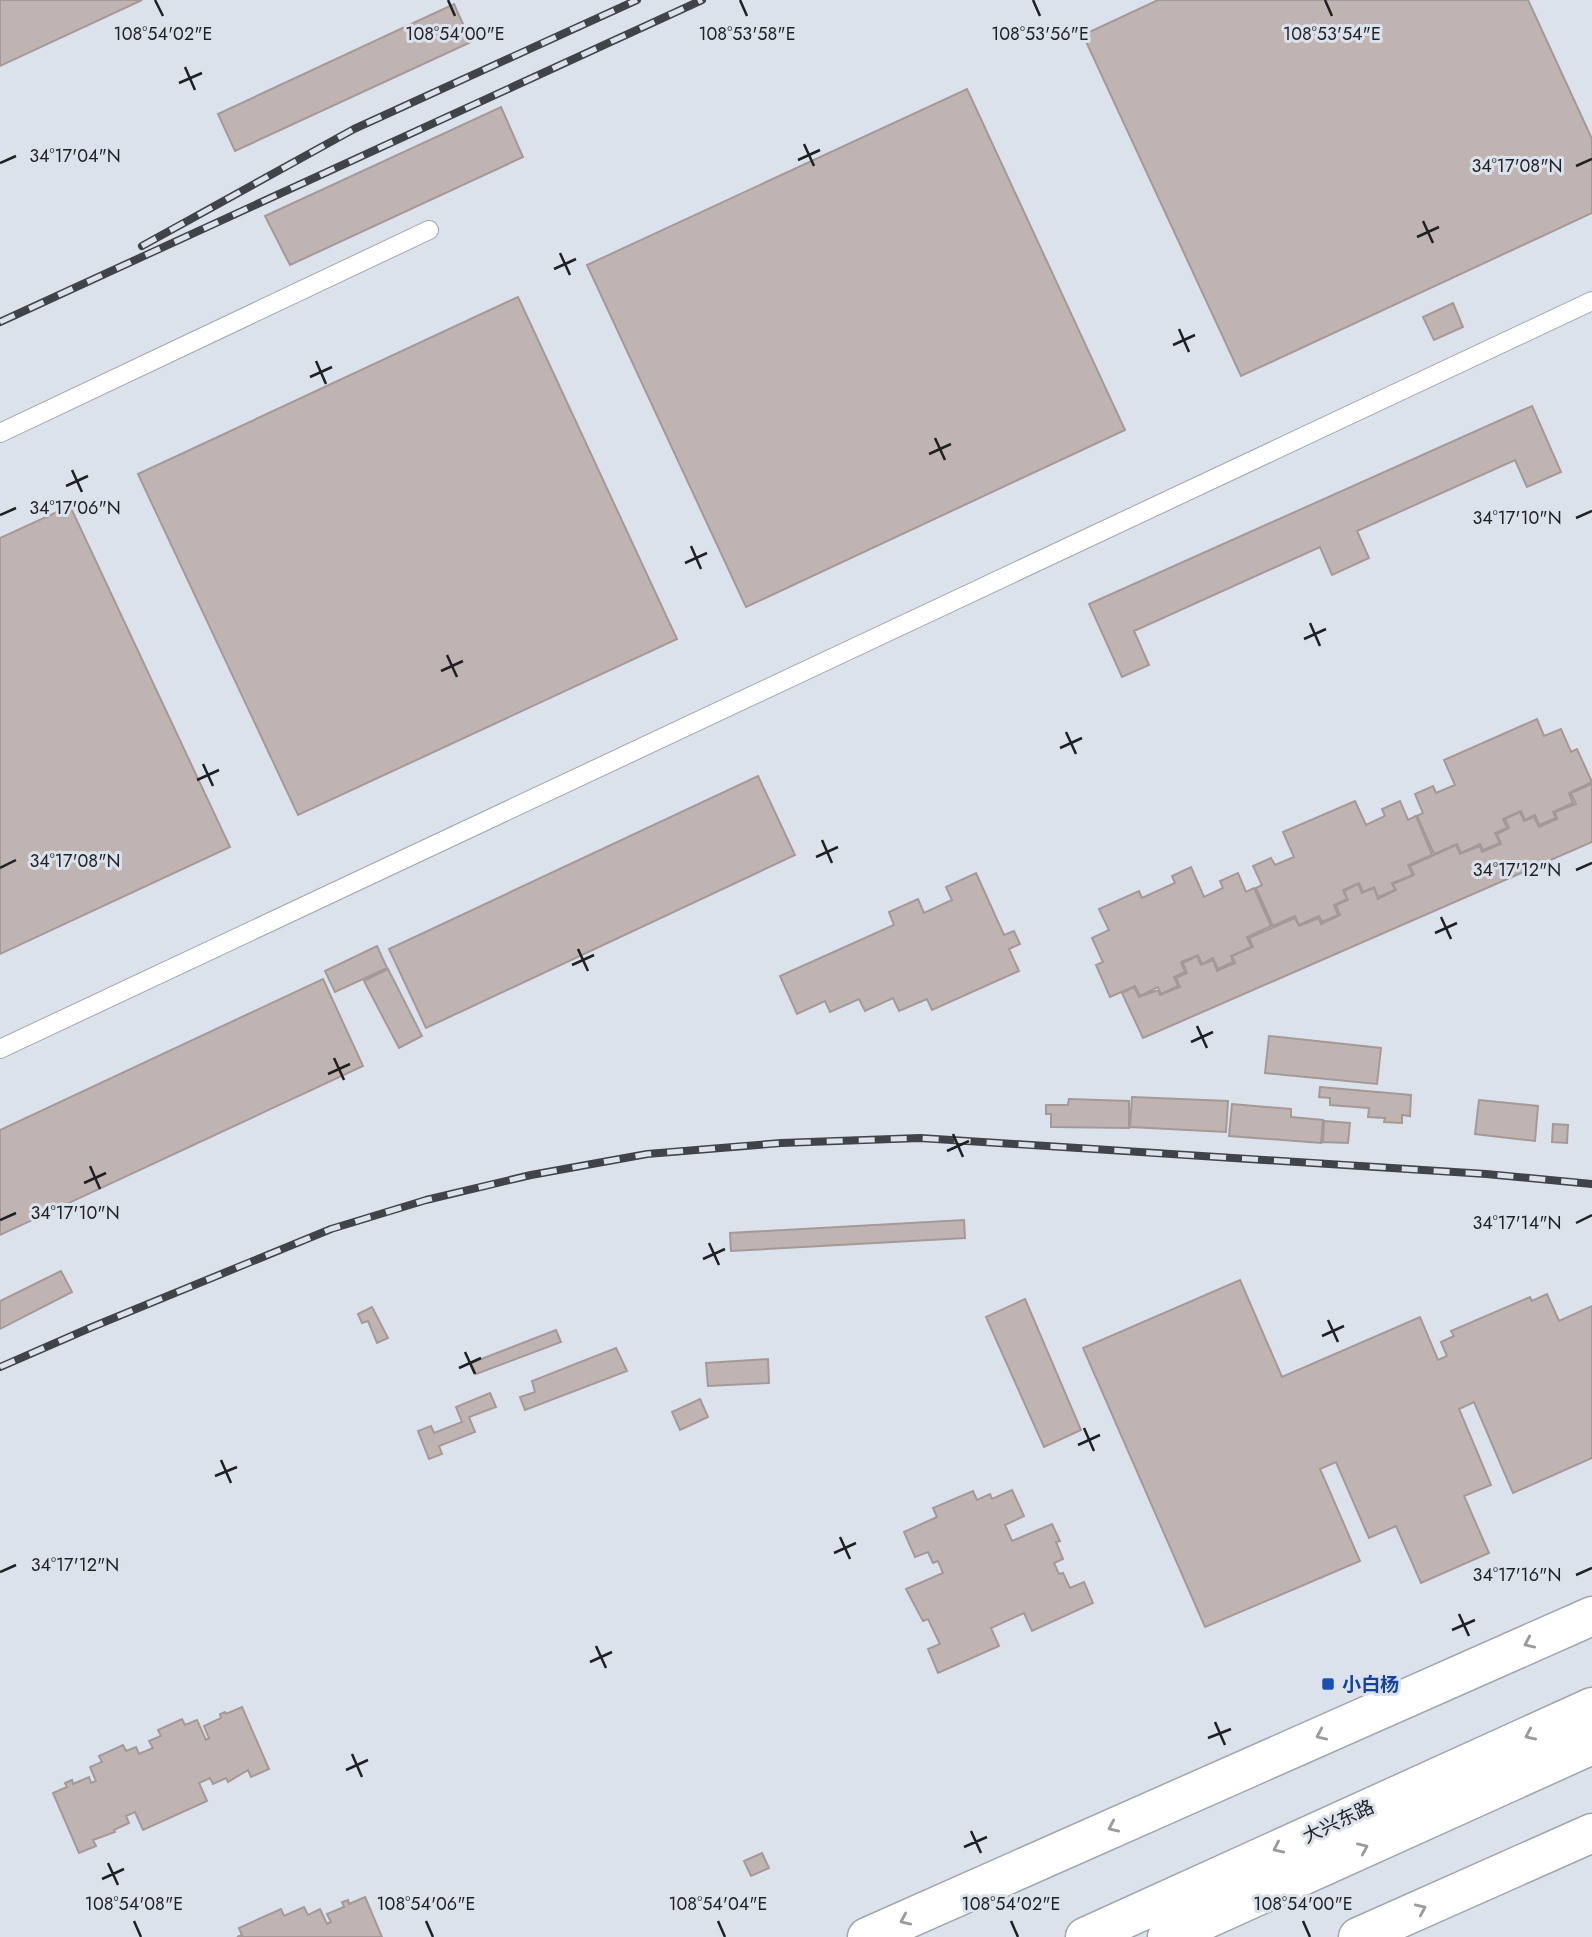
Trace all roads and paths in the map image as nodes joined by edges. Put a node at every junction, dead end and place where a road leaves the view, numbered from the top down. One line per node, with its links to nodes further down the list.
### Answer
1 (429, 230): 3 (lane)
2 (1592, 301): 4 (lane)
3 (0, 433)
4 (0, 1049)
5 (1592, 1616): 9 (main road, one-way to 9)
6 (1592, 1707): 10 (main road, 大兴东路, one-way to 10)
7 (1592, 1745): 11 (main road, 大兴东路, one-way to 7)
8 (1592, 1833): 12 (main road, one-way to 8)
9 (867, 1937)
10 (1085, 1937)
11 (1167, 1937)
12 (1359, 1937)

